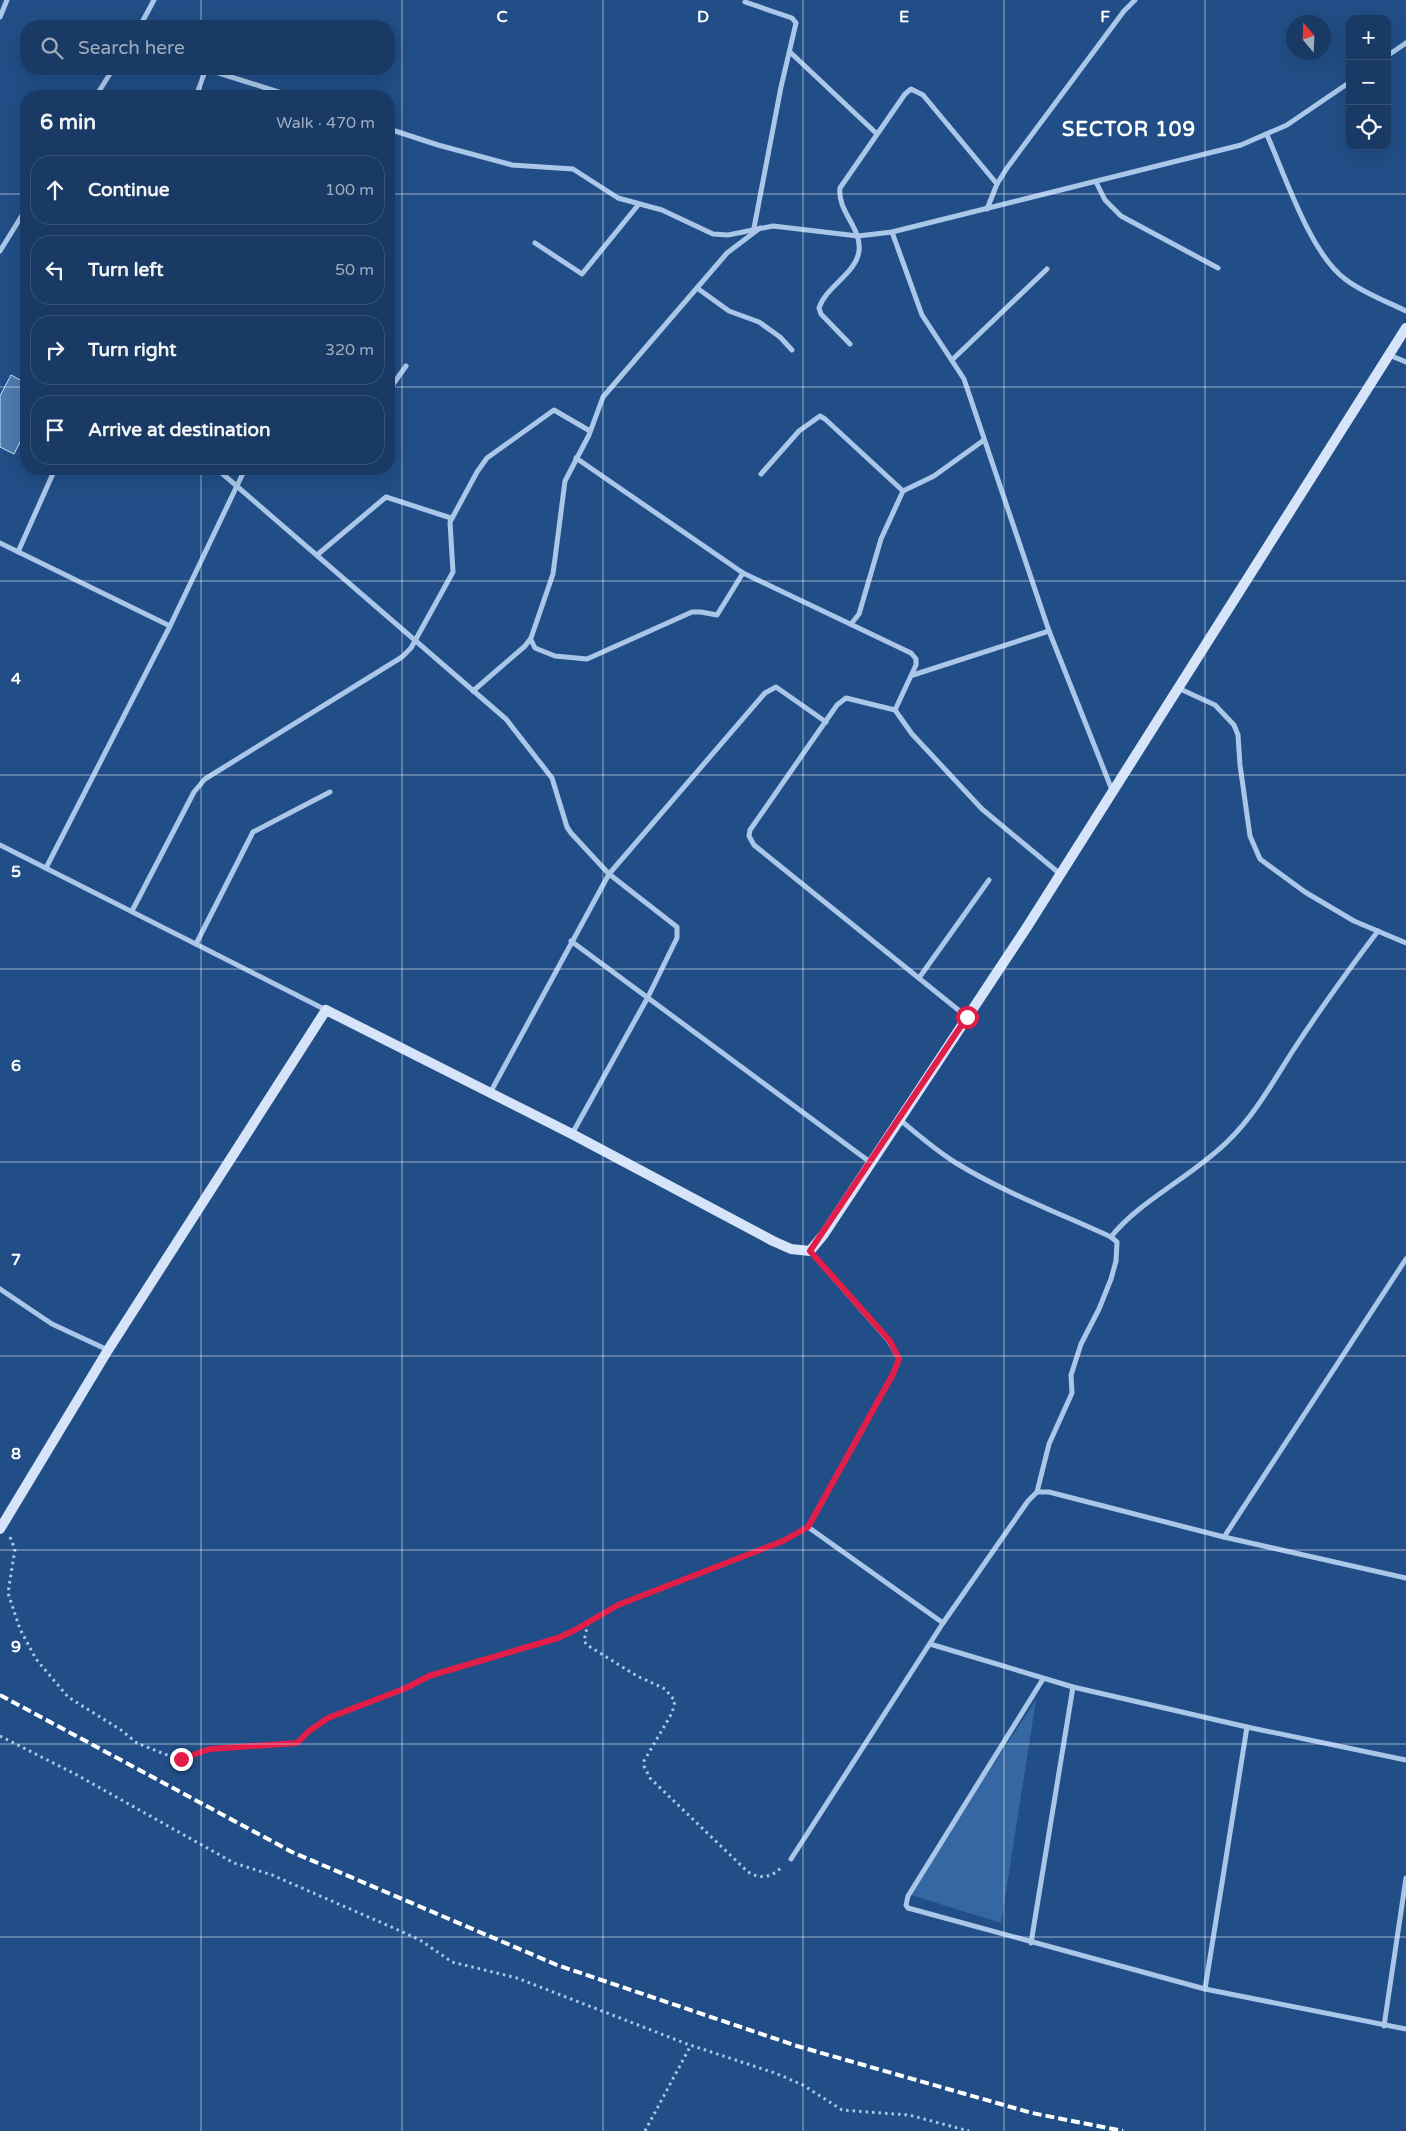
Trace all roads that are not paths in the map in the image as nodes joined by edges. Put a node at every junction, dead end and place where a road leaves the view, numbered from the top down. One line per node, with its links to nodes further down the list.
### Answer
1 (7, 0): 5 (street)
2 (154, 0): 6 (street)
3 (1135, 0): 21 (street)
4 (745, 2): 8 (street)
5 (0, 18)
6 (143, 20)
7 (1406, 43): 9 (street)
8 (790, 52): 18 (street); 26 (street)
9 (1391, 53)
10 (110, 75): 14 (street)
11 (204, 75): 15 (street)
12 (225, 75): 16 (street)
13 (1346, 85): 19 (street)
14 (100, 90)
15 (198, 90)
16 (272, 90)
17 (395, 131): 22 (street)
18 (877, 134): 21 (street); 28 (street)
19 (1267, 135): 20 (street); 34 (street)
20 (1096, 182): 23 (street); 31 (street)
21 (997, 184): 23 (street)
22 (639, 204): 26 (street); 29 (street)
23 (987, 208): 27 (street)
24 (20, 219): 30 (street)
25 (762, 226): 26 (street); 28 (street); 33 (street)
26 (754, 228)
27 (892, 232): 28 (street); 39 (street)
28 (858, 236): 36 (street)
29 (535, 243)
30 (0, 251)
31 (1218, 268)
32 (1047, 269): 39 (street)
33 (697, 288): 37 (street); 43 (street)
34 (1406, 311)
35 (1406, 328): 38 (street)
36 (850, 344)
37 (792, 350)
38 (1389, 355): 40 (street); 63 (street)
39 (952, 360): 44 (street)
40 (1406, 362)
41 (406, 366): 42 (street)
42 (395, 382)
43 (590, 431): 45 (street); 52 (street)
44 (984, 440): 51 (street); 59 (street)
45 (576, 458): 56 (street); 60 (street)
46 (760, 474): 51 (street)
47 (52, 475): 54 (street)
48 (223, 475): 50 (street)
49 (242, 475): 50 (street)
50 (237, 486): 55 (street); 58 (street)
51 (903, 491): 57 (street)
52 (451, 518): 55 (street); 61 (street)
53 (0, 543): 54 (street)
54 (18, 552): 58 (street)
55 (317, 554): 61 (street)
56 (743, 573): 57 (street); 60 (street)
57 (851, 624): 62 (street)
58 (170, 626): 70 (street)
59 (1050, 631): 62 (street); 67 (street)
60 (530, 639): 64 (street)
61 (417, 640): 64 (street); 74 (street)
62 (913, 676): 65 (street)
63 (1178, 688): 67 (street); 75 (street)
64 (473, 691): 72 (street)
65 (895, 710): 66 (street); 71 (street)
66 (826, 722): 72 (street); 79 (street)
67 (1112, 790): 71 (street)
68 (330, 792): 78 (street)
69 (0, 845): 70 (street)
70 (46, 868): 74 (street)
71 (1059, 873): 82 (street)
72 (609, 874): 76 (street); 80 (street)
73 (989, 880): 79 (street)
74 (132, 912): 78 (street)
75 (1378, 931): 77 (street); 87 (street)
76 (571, 941): 80 (street); 83 (street)
77 (1406, 943)
78 (196, 944): 81 (street)
79 (919, 978): 82 (street)
80 (648, 997): 85 (street); 86 (street)
81 (326, 1010): 83 (street); 91 (street)
82 (967, 1017): 84 (street)
83 (490, 1093): 85 (street)
84 (898, 1118): 86 (street); 87 (street)
85 (572, 1134): 88 (street)
86 (870, 1162): 88 (street)
87 (1111, 1237): 92 (street)
88 (810, 1251): 96 (street)
89 (1406, 1259): 94 (street)
90 (0, 1290): 91 (street)
91 (108, 1350): 93 (street)
92 (1037, 1492): 94 (street); 96 (street)
93 (1, 1527)
94 (1224, 1537): 95 (street)
95 (1406, 1578)
96 (943, 1623): 97 (street)
97 (930, 1644): 98 (street); 102 (street)
98 (1043, 1679): 99 (street); 104 (street)
99 (1073, 1687): 100 (street); 104 (street)
100 (1247, 1727): 101 (street); 105 (street)
101 (1406, 1760)
102 (791, 1859)
103 (1406, 1878): 106 (street)
104 (1031, 1943): 105 (street)
105 (1205, 1989): 106 (street)
106 (1384, 2026): 107 (street)
107 (1406, 2029)

